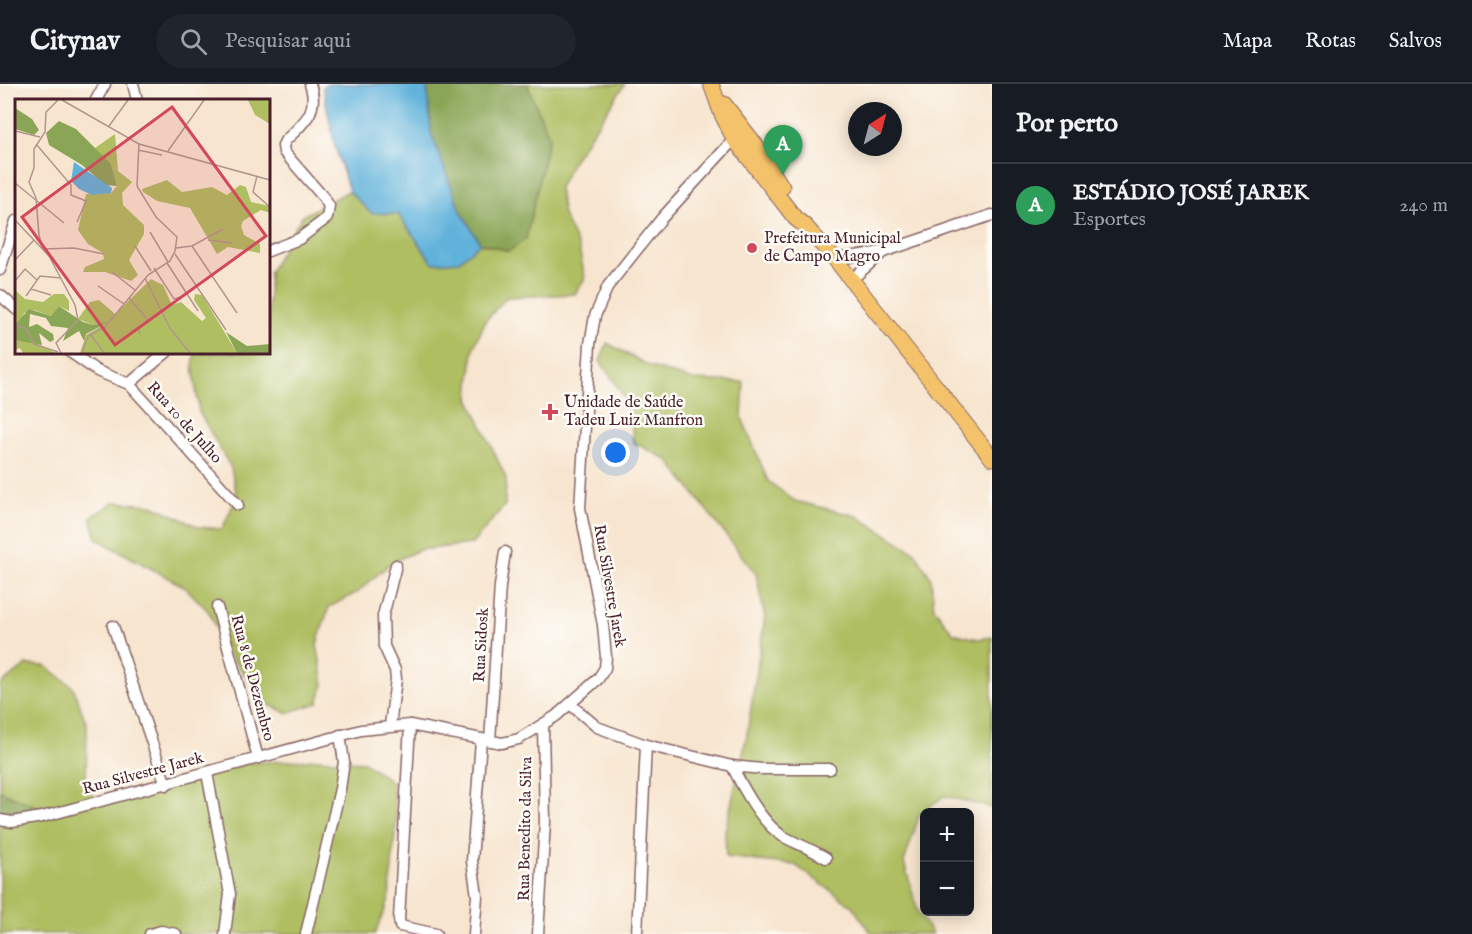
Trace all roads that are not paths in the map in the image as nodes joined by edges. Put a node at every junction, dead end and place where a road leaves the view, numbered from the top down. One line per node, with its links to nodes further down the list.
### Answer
1 (105, 84): 5 (street)
2 (133, 84): 6 (street)
3 (310, 84): 10 (street)
4 (712, 86): 7 (main road)
5 (97, 99)
6 (137, 99)
7 (744, 141): 12 (main road); 26 (street, Rua Silvestre Jarek)
8 (992, 215): 11 (street)
9 (15, 224): 13 (street)
10 (270, 250)
11 (883, 252): 12 (street); 14 (street)
12 (835, 259): 14 (main road)
13 (0, 270)
14 (851, 280): 20 (main road)
15 (0, 296): 16 (street)
16 (15, 308)
17 (73, 354): 19 (street, Rua 10 de Julho)
18 (165, 354): 19 (street)
19 (129, 384): 21 (street, Rua 10 de Julho)
20 (992, 458)
21 (238, 505)
22 (505, 552): 31 (street, Rua Sidosk)
23 (396, 566): 28 (street)
24 (217, 607): 33 (street, Rua 8 de Dezembro)
25 (113, 626): 37 (street)
26 (570, 704): 29 (street, Rua Silvestre Jarek); 32 (street)
27 (410, 724): 28 (street, Rua Silvestre Jarek); 31 (street, Rua Silvestre Jarek); 44 (street)
28 (390, 726): 30 (street, Rua Silvestre Jarek)
29 (543, 726): 31 (street, Rua Silvestre Jarek); 46 (street, Rua Benedito da Silva)
30 (340, 735): 33 (street, Rua Silvestre Jarek); 43 (street)
31 (486, 740): 45 (street, Rua Sidosk)
32 (646, 745): 34 (street); 47 (street)
33 (258, 758): 36 (street, Rua Silvestre Jarek)
34 (732, 765): 35 (street); 39 (street)
35 (830, 769)
36 (207, 773): 37 (street, Rua Silvestre Jarek); 42 (street)
37 (166, 785): 38 (street, Rua Silvestre Jarek)
38 (0, 820)
39 (826, 858)
40 (150, 934): 41 (street)
41 (176, 934)
42 (225, 934)
43 (306, 934)
44 (436, 934)
45 (474, 934)
46 (538, 934)
47 (637, 934)

